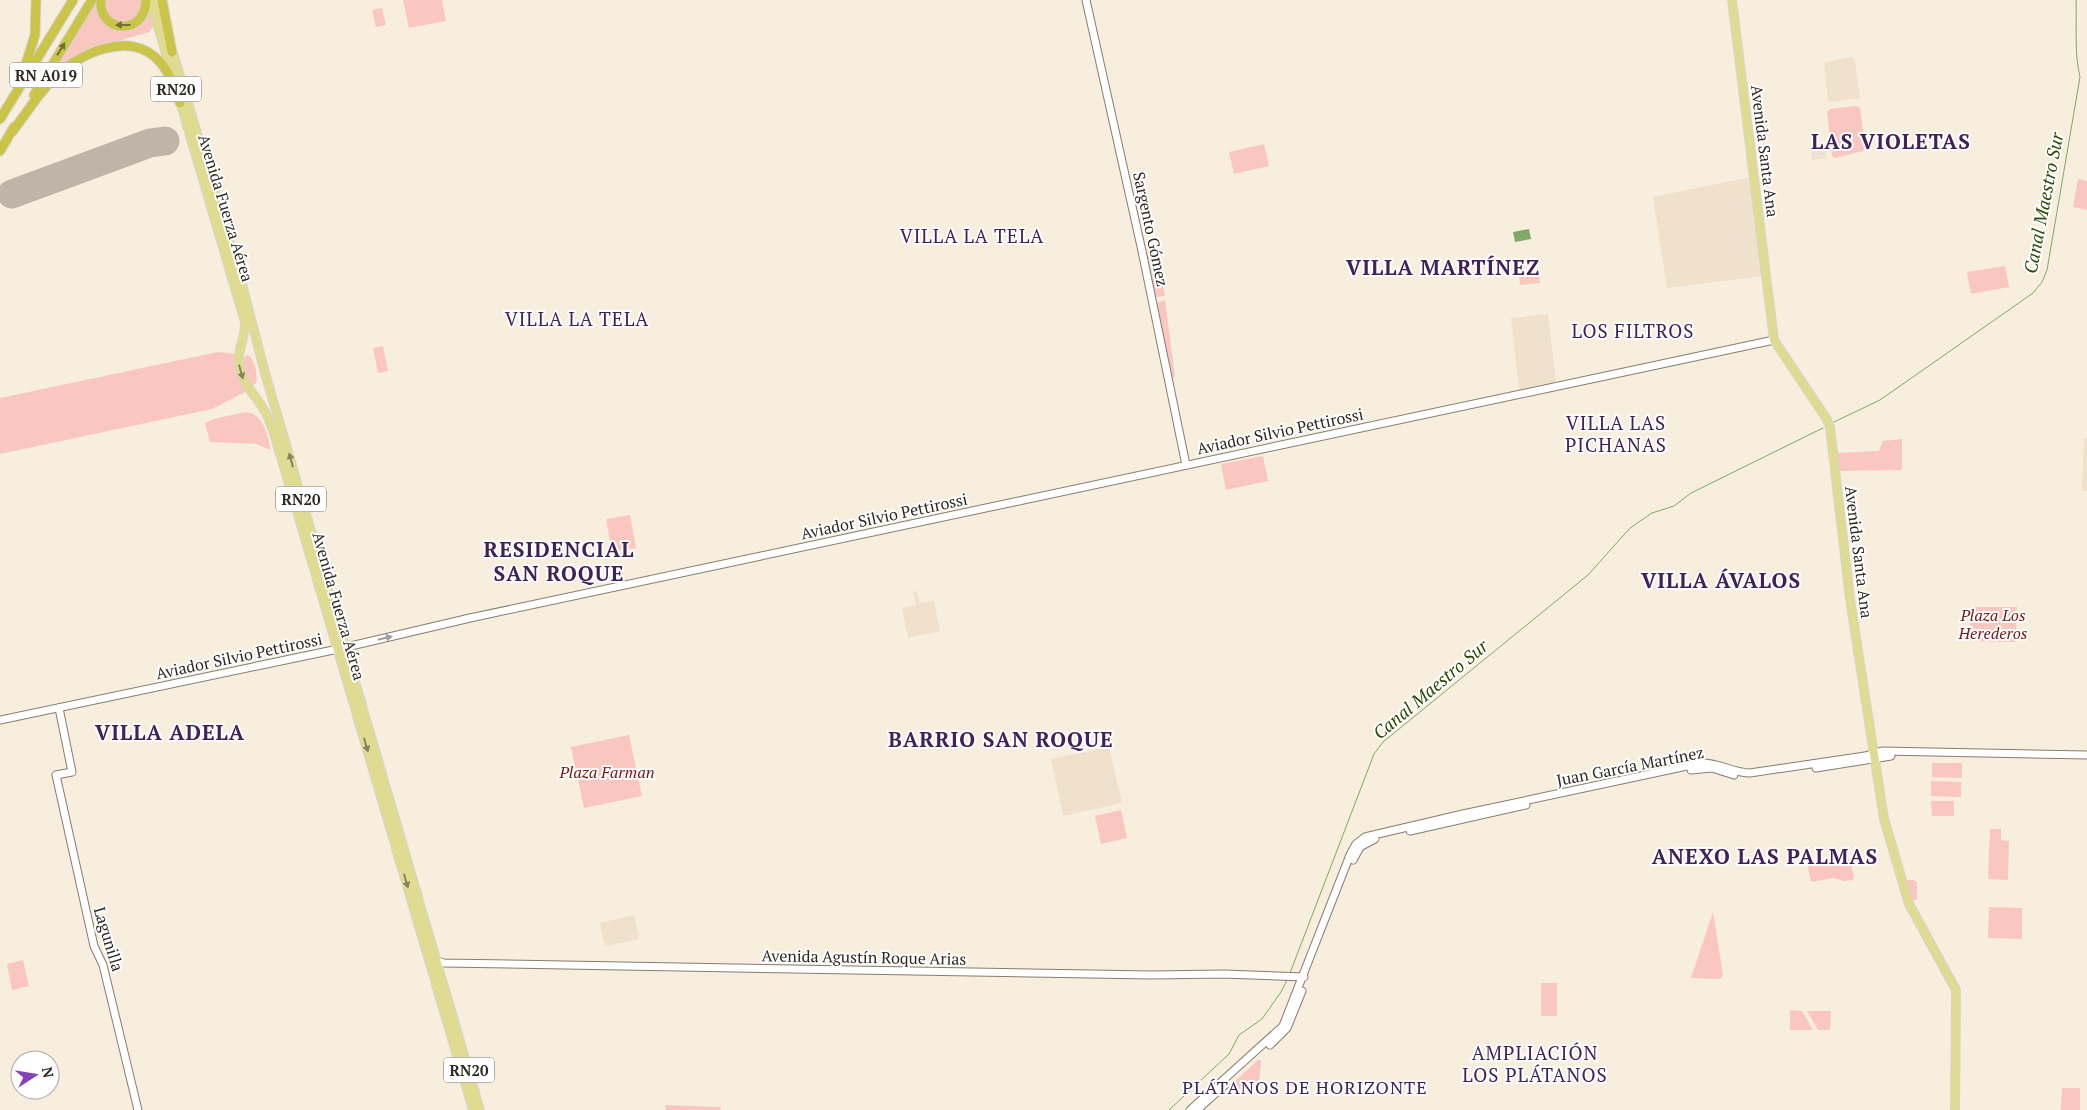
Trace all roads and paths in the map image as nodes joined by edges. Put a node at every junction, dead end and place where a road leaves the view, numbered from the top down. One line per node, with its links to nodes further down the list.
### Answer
1 (36, 0): 13 (highway)
2 (73, 0): 14 (highway, RN A019)
3 (92, 0): 15 (highway, RN A019, one-way to 3)
4 (101, 0): 5 (highway, one-way to 4)
5 (146, 0)
6 (150, 0): 12 (main road, Avenida Fuerza Aérea / RN20)
7 (157, 0): 11 (main road, Avenida Fuerza Aérea / RN20)
8 (162, 0): 11 (highway)
9 (1086, 0): 19 (main road, Sargento Gómez)
10 (1732, 0): 18 (main road, Avenida Santa Ana)
11 (172, 52): 17 (main road, Avenida Fuerza Aérea / RN20)
12 (180, 103): 15 (highway); 17 (main road, Avenida Fuerza Aérea / RN20)
13 (0, 110)
14 (0, 119)
15 (12, 132): 16 (highway, RN A019)
16 (0, 151)
17 (208, 184): 20 (main road, Avenida Fuerza Aérea / RN20, one-way to 17); 21 (main road, Avenida Fuerza Aérea / RN20, one-way to 21)
18 (1774, 340): 19 (main road, Aviador Silvio Pettirossi); 24 (main road, Avenida Santa Ana)
19 (1186, 465): 20 (main road, Aviador Silvio Pettirossi, one-way to 19)
20 (346, 647): 21 (main road, Aviador Silvio Pettirossi); 27 (main road, Avenida Fuerza Aérea / RN20)
21 (338, 650): 22 (main road, Aviador Silvio Pettirossi); 26 (main road, Avenida Fuerza Aérea / RN20, one-way to 26)
22 (59, 708): 23 (main road, Aviador Silvio Pettirossi); 31 (main road, Lagunilla)
23 (0, 720)
24 (1873, 756): 25 (main road, Juan García Martínez); 30 (main road, Juan García Martínez); 36 (main road, Avenida Santa Ana)
25 (2087, 757)
26 (384, 807): 27 (main road); 28 (main road, Avenida Fuerza Aérea / RN20, one-way to 28)
27 (405, 852): 29 (main road, Avenida Fuerza Aérea / RN20)
28 (428, 957): 29 (main road, Avenida Agustín Roque Arias); 32 (main road, Avenida Fuerza Aérea / RN20)
29 (438, 962): 30 (main road, Avenida Agustín Roque Arias); 33 (main road, Avenida Fuerza Aérea / RN20)
30 (1304, 977): 34 (main road); 35 (main road)
31 (138, 1110)
32 (472, 1110)
33 (480, 1110)
34 (1190, 1110)
35 (1197, 1110)
36 (1955, 1110)

